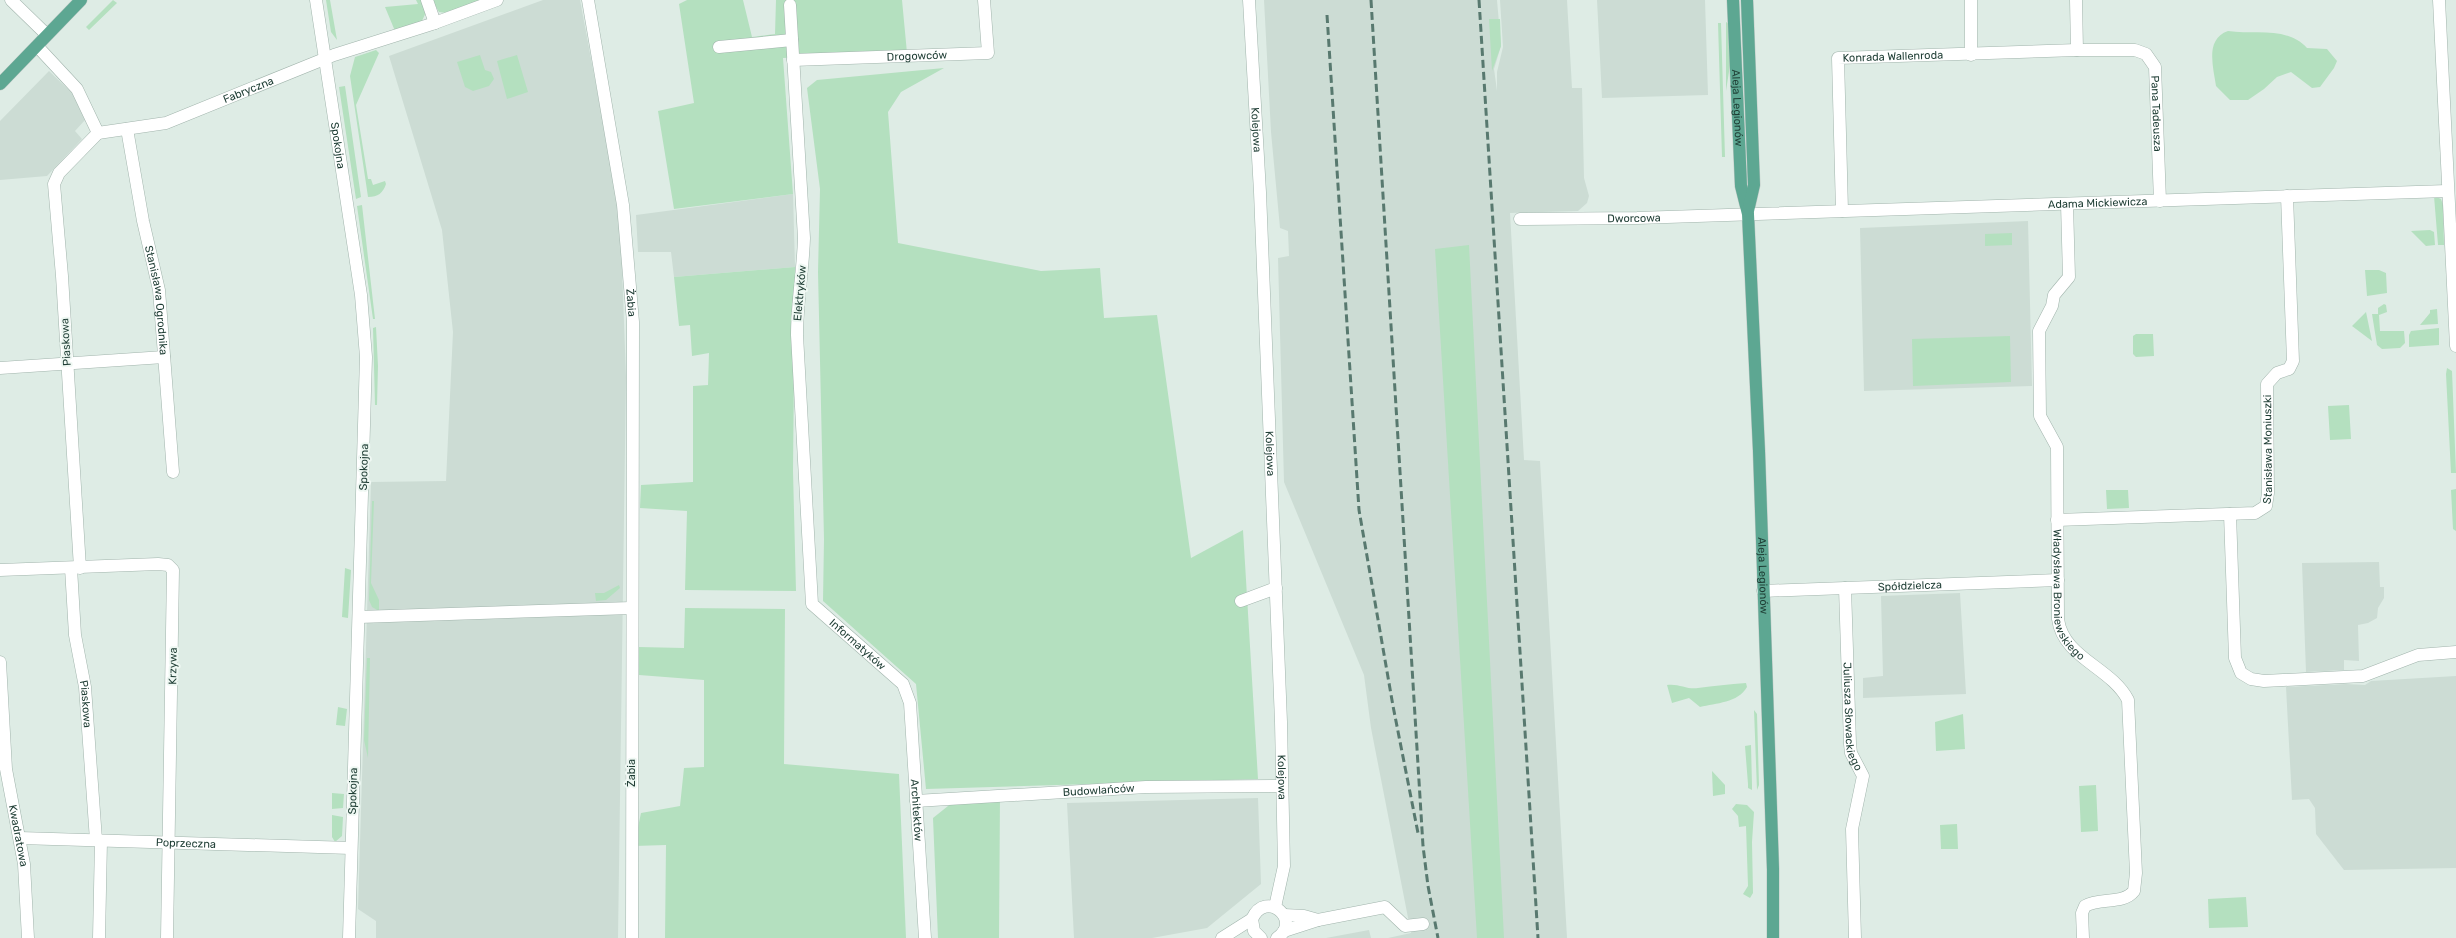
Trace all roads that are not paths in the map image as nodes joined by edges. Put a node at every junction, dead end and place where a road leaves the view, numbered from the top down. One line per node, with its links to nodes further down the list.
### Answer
1 (11, 0): 16 (street)
2 (81, 0): 16 (main road)
3 (316, 0): 22 (street, Spokojna)
4 (427, 0): 15 (street)
5 (497, 0): 15 (street, Fabryczna)
6 (588, 0): 49 (street, Żabia)
7 (984, 0): 23 (street, Drogowców)
8 (1249, 0): 44 (street, Kolejowa)
9 (1733, 0): 32 (main road, Aleja Legionów)
10 (1747, 0): 32 (main road, Aleja Legionów)
11 (1971, 0): 21 (street)
12 (2076, 0): 20 (street)
13 (2439, 0): 27 (street)
14 (790, 5): 17 (street, Elektryków)
15 (435, 23): 22 (street, Fabryczna)
16 (46, 35): 18 (main road)
17 (792, 40): 19 (street); 23 (street, Elektryków)
18 (37, 46): 24 (main road); 26 (street)
19 (719, 47)
20 (2077, 50): 21 (street, Konrada Wallenroda); 29 (street, Pana Tadeusza)
21 (1971, 55): 31 (street, Konrada Wallenroda)
22 (326, 59): 25 (street, Fabryczna); 50 (street, Spokojna)
23 (793, 60): 48 (street, Elektryków)
24 (0, 84)
25 (127, 129): 26 (street, Fabryczna); 35 (street, Stanisława Ogrodnika)
26 (98, 133): 36 (street, Piaskowa)
27 (2447, 191): 28 (street, Adama Mickiewicza); 34 (street)
28 (2287, 196): 29 (street, Adama Mickiewicza); 39 (street, Stanisława Moniuszki)
29 (2160, 201): 30 (street, Adama Mickiewicza)
30 (2067, 204): 31 (street, Adama Mickiewicza); 40 (street, Władysława Broniewskiego)
31 (1842, 211): 32 (street, Adama Mickiewicza)
32 (1748, 214): 33 (street, Dworcowa); 46 (main road, Aleja Legionów)
33 (1520, 219)
34 (2456, 346)
35 (164, 357): 36 (street); 38 (street, Stanisława Ogrodnika)
36 (67, 363): 37 (street); 41 (street, Piaskowa)
37 (0, 368)
38 (173, 472)
39 (2230, 514): 40 (street, Stanisława Moniuszki); 51 (street)
40 (2057, 520): 43 (street, Władysława Broniewskiego)
41 (75, 568): 42 (street, Krzywa); 57 (street, Piaskowa); 58 (street, Krzywa)
42 (0, 570)
43 (2058, 580): 45 (street, Spółdzielcza); 76 (street, Władysława Broniewskiego)
44 (1276, 588): 47 (street); 54 (street, Kolejowa)
45 (1845, 588): 46 (street, Spółdzielcza); 75 (street, Juliusza Słowackiego)
46 (1763, 591): 74 (main road, Aleja Legionów)
47 (1241, 601)
48 (812, 604): 53 (street, Informatyków)
49 (631, 608): 50 (street); 70 (street, Żabia)
50 (359, 617): 59 (street, Spokojna)
51 (2456, 652)
52 (0, 662): 56 (street, Kwadratowa)
53 (903, 684): 55 (street, Architektów)
54 (1282, 786): 55 (street, Budowlańców); 60 (street, Kolejowa)
55 (916, 801): 71 (street, Architektów)
56 (20, 838): 57 (street, Poprzeczna); 66 (street, Kwadratowa)
57 (99, 840): 58 (street, Poprzeczna); 67 (street, Piaskowa)
58 (169, 843): 59 (street, Poprzeczna); 68 (street, Krzywa)
59 (351, 848): 69 (street, Spokojna)
60 (1280, 911): 61 (street); 62 (street); 64 (street, Kolejowa)
61 (1252, 919): 65 (street); 72 (street)
62 (1318, 920): 63 (street); 64 (street)
63 (1423, 924)
64 (1281, 935)
65 (1259, 937): 73 (street)
66 (28, 938)
67 (99, 938)
68 (166, 938)
69 (349, 938)
70 (632, 938)
71 (925, 938)
72 (1222, 938)
73 (1244, 938)
74 (1773, 938)
75 (1855, 938)
76 (2083, 938)

